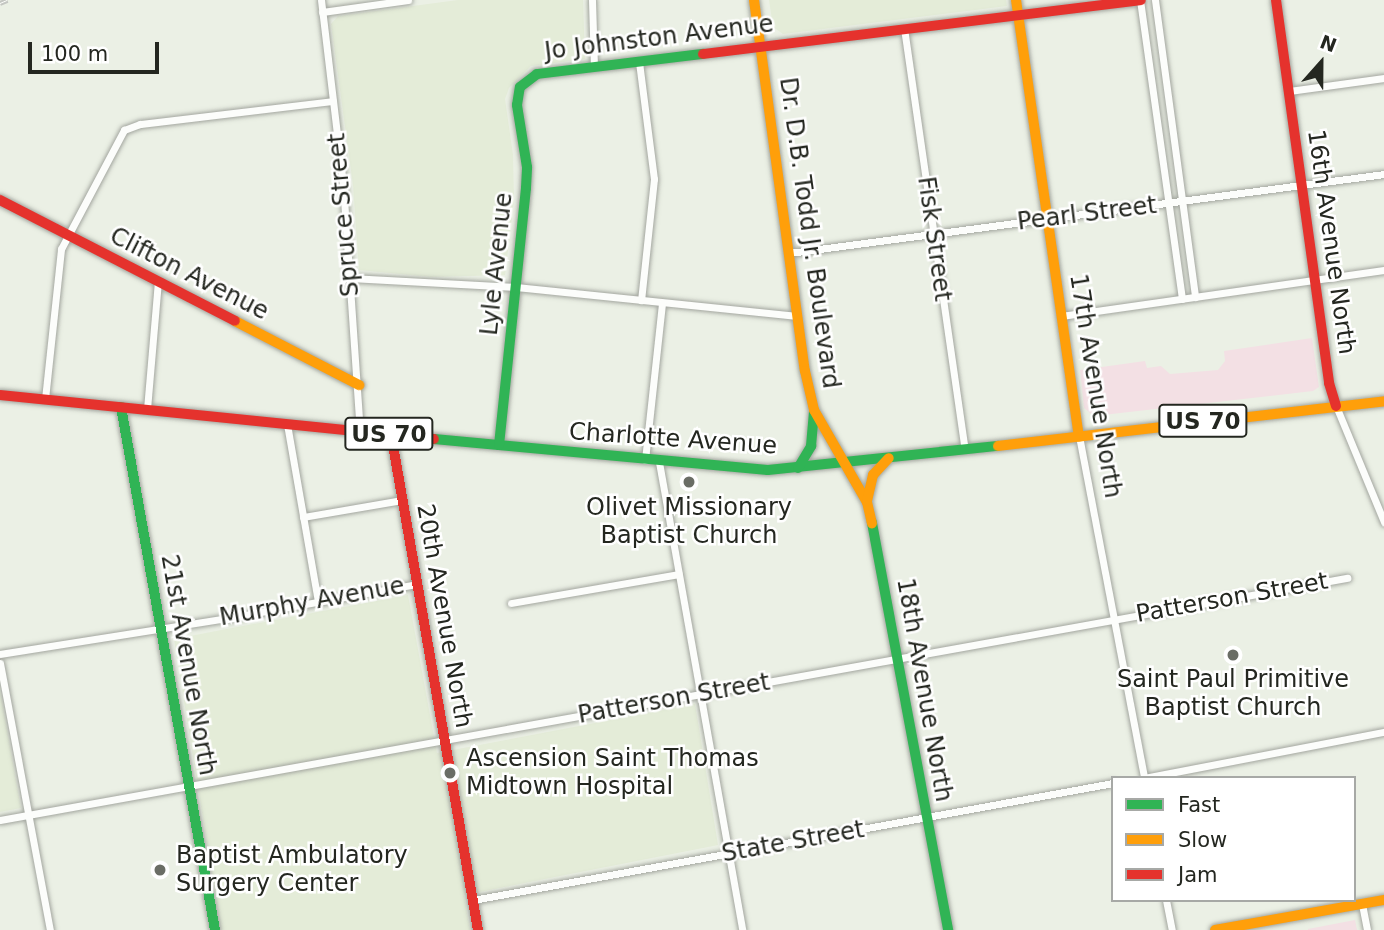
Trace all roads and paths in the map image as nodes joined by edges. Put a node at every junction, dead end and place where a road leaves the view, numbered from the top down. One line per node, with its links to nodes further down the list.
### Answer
1 (321, 0): 9 (street, Spruce Street)
2 (408, 0): 9 (street)
3 (592, 0): 14 (street)
4 (754, 0): 12 (main road, Dr. D.B. Todd Jr. Boulevard)
5 (1016, 0): 10 (main road, 17th Avenue North)
6 (1141, 0): 10 (main road, Jo Johnston Avenue); 23 (street)
7 (1155, 0): 22 (street)
8 (1276, 0): 17 (main road, 16th Avenue North)
9 (322, 12): 18 (street, Spruce Street)
10 (1018, 15): 11 (main road, Jo Johnston Avenue); 24 (main road, 17th Avenue North)
11 (904, 29): 12 (main road, Jo Johnston Avenue); 25 (street, Fisk Street)
12 (759, 47): 13 (main road, Jo Johnston Avenue); 27 (main road, Dr. D.B. Todd Jr. Boulevard)
13 (639, 62): 14 (main road, Jo Johnston Avenue); 35 (street)
14 (594, 67): 16 (main road, Jo Johnston Avenue)
15 (1384, 78): 17 (street)
16 (520, 87): 32 (main road, Lyle Avenue)
17 (1289, 91): 20 (main road, 16th Avenue North)
18 (333, 101): 26 (street); 29 (street, Spruce Street)
19 (1384, 174): 20 (street, Pearl Street)
20 (1302, 185): 22 (street, Pearl Street); 30 (main road, 16th Avenue North)
21 (0, 200): 26 (main road, Clifton Avenue)
22 (1182, 201): 23 (street, Pearl Street); 33 (street)
23 (1168, 204): 24 (street, Pearl Street); 34 (street)
24 (1047, 220): 25 (street, Pearl Street); 38 (main road, 17th Avenue North)
25 (933, 233): 27 (street, Pearl Street); 52 (street, Fisk Street)
26 (68, 234): 31 (main road, Clifton Avenue); 41 (street)
27 (789, 253): 37 (main road, Dr. D.B. Todd Jr. Boulevard)
28 (1384, 270): 30 (street)
29 (350, 278): 32 (street); 39 (street, Spruce Street)
30 (1314, 280): 33 (street); 43 (main road, 16th Avenue North)
31 (158, 281): 39 (main road, Clifton Avenue); 45 (street)
32 (516, 287): 35 (street); 51 (main road, Lyle Avenue)
33 (1195, 297): 34 (street)
34 (1182, 299): 38 (street)
35 (641, 300): 36 (street)
36 (662, 303): 37 (street); 54 (street)
37 (798, 316): 46 (main road, Dr. D.B. Todd Jr. Boulevard)
38 (1061, 316): 50 (main road, 17th Avenue North)
39 (359, 385): 48 (street, Spruce Street)
40 (0, 395): 41 (main road, Charlotte Avenue / US 70)
41 (45, 399): 44 (main road, Charlotte Avenue / US 70)
42 (1384, 401): 43 (main road, Charlotte Avenue / US 70)
43 (1336, 406): 50 (main road, Charlotte Avenue / US 70); 61 (street)
44 (121, 407): 45 (main road, Charlotte Avenue / US 70); 68 (main road, 21st Avenue North)
45 (147, 409): 47 (main road, Charlotte Avenue / US 70)
46 (814, 410): 56 (main road, Dr. D.B. Todd Jr. Boulevard); 57 (main road)
47 (287, 424): 48 (main road, Charlotte Avenue / US 70); 60 (street)
48 (360, 431): 49 (main road, Charlotte Avenue / US 70)
49 (391, 434): 51 (main road, Charlotte Avenue / US 70); 58 (main road, 20th Avenue North)
50 (1079, 436): 52 (main road, Charlotte Avenue / US 70); 67 (street, 17th Avenue North)
51 (499, 445): 54 (main road, Charlotte Avenue / US 70)
52 (965, 449): 53 (main road, Charlotte Avenue / US 70)
53 (889, 458): 56 (main road, Charlotte Avenue / US 70); 59 (main road)
54 (645, 460): 55 (main road, Charlotte Avenue / US 70)
55 (659, 462): 57 (main road, Charlotte Avenue / US 70); 62 (street)
56 (844, 464): 57 (main road, Charlotte Avenue / US 70); 59 (main road, 18th Avenue North)
57 (798, 468)
58 (402, 500): 60 (street); 64 (main road, 20th Avenue North)
59 (867, 502): 70 (main road, 18th Avenue North)
60 (303, 517): 65 (street)
61 (1384, 522)
62 (679, 574): 66 (street); 72 (street)
63 (1348, 578): 67 (street, Patterson Street)
64 (417, 583): 65 (street, Murphy Avenue); 74 (main road, 20th Avenue North)
65 (318, 601): 68 (street, Murphy Avenue)
66 (511, 603)
67 (1114, 620): 70 (street, Patterson Street); 75 (street, 17th Avenue North)
68 (160, 627): 69 (street, Murphy Avenue); 78 (main road, 21st Avenue North)
69 (0, 654)
70 (896, 659): 72 (street, Patterson Street); 80 (main road, 18th Avenue North)
71 (0, 663): 79 (street)
72 (701, 694): 74 (street, Patterson Street); 82 (street)
73 (1384, 733): 76 (street)
74 (445, 740): 78 (street, Patterson Street); 83 (main road, 20th Avenue North)
75 (1144, 776)
76 (1155, 776)
77 (1111, 783): 80 (street, State Street)
78 (189, 786): 79 (street, Patterson Street); 88 (main road, 21st Avenue North)
79 (28, 815): 81 (street, Patterson Street); 87 (street)
80 (926, 817): 82 (street, State Street); 91 (main road, 18th Avenue North)
81 (0, 820)
82 (728, 854): 83 (street, State Street); 90 (street)
83 (473, 900): 89 (main road, 20th Avenue North)
84 (1384, 900): 86 (main road)
85 (1166, 902): 92 (street)
86 (1363, 904): 93 (main road); 94 (street)
87 (50, 930)
88 (215, 930)
89 (478, 930)
90 (742, 930)
91 (948, 930)
92 (1172, 930)
93 (1215, 930)
94 (1367, 930)

